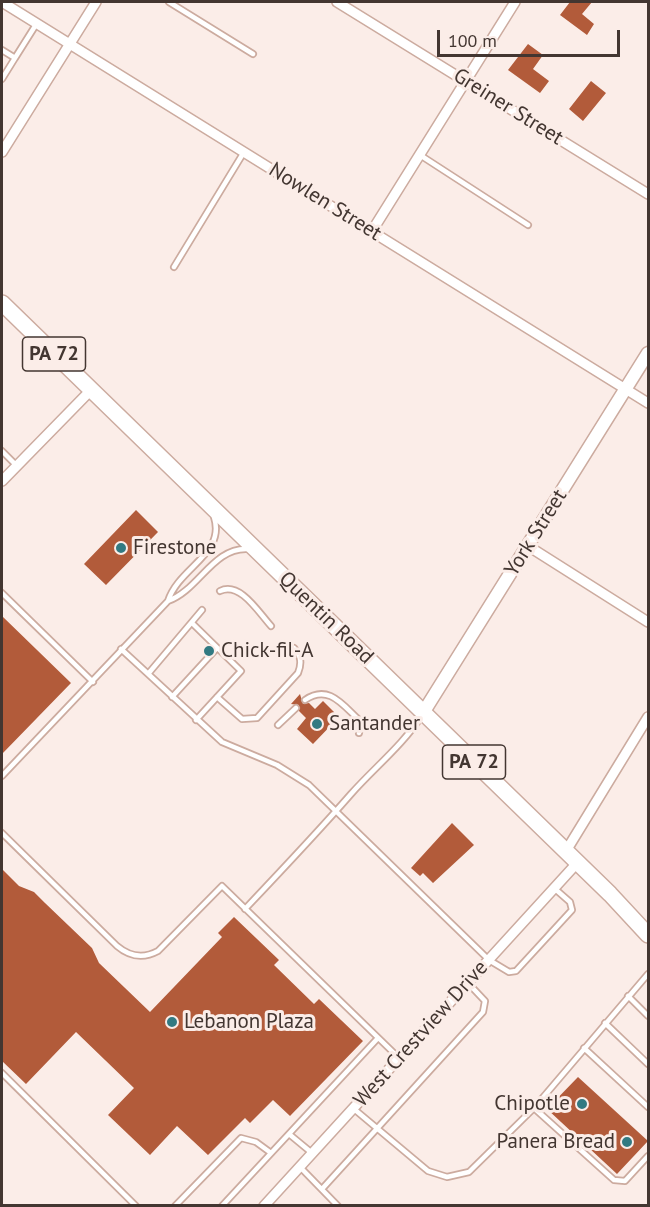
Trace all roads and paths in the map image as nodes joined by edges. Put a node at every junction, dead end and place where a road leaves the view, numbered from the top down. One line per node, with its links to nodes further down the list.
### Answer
1 (2, 2): 6 (street, Nowlen Street)
2 (96, 2): 7 (street)
3 (169, 2): 9 (lane)
4 (337, 2): 12 (street, Greiner Street)
5 (516, 2): 12 (street)
6 (37, 23): 7 (street, Nowlen Street); 10 (lane)
7 (70, 44): 13 (street); 14 (street, Nowlen Street)
8 (2, 50): 10 (lane)
9 (253, 54)
10 (15, 58): 11 (lane)
11 (2, 79)
12 (466, 81): 15 (street); 16 (street, Greiner Street)
13 (2, 152)
14 (244, 152): 18 (street, Nowlen Street); 19 (lane)
15 (420, 155): 17 (lane); 18 (street)
16 (648, 194)
17 (528, 225)
18 (372, 231): 22 (street, Nowlen Street)
19 (174, 267)
20 (2, 303): 23 (highway, Quentin Road / PA 72)
21 (648, 353): 22 (street, York Street)
22 (626, 389): 24 (street, Nowlen Street); 29 (street, York Street)
23 (91, 390): 26 (street); 28 (highway, Quentin Road / PA 72)
24 (648, 402)
25 (2, 451): 26 (lane)
26 (17, 466): 27 (street)
27 (2, 481)
28 (208, 504): 30 (highway, Quentin Road / PA 72); 33 (lane)
29 (528, 546): 35 (street); 47 (street, York Street)
30 (257, 551): 33 (lane); 47 (highway, Quentin Road / PA 72)
31 (220, 591): 37 (lane)
32 (2, 593): 42 (lane)
33 (168, 601): 40 (lane)
34 (202, 610): 36 (lane)
35 (648, 622)
36 (192, 623): 38 (lane); 41 (lane)
37 (271, 626)
38 (217, 648): 43 (lane); 44 (lane)
39 (294, 648): 43 (lane)
40 (121, 649): 41 (lane); 42 (lane)
41 (148, 674): 44 (lane)
42 (93, 682): 52 (lane)
43 (217, 696): 49 (lane)
44 (172, 697): 49 (lane)
45 (305, 700): 51 (lane)
46 (296, 708): 50 (lane)
47 (423, 713): 53 (lane); 55 (highway, Quentin Road / PA 72)
48 (648, 717): 55 (street)
49 (196, 720): 53 (lane)
50 (278, 725)
51 (360, 733)
52 (2, 776)
53 (338, 811): 58 (lane); 60 (lane)
54 (2, 833): 58 (lane)
55 (566, 851): 56 (highway, Quentin Road / PA 72)
56 (578, 862): 57 (street, West Crestview Drive); 59 (highway, Quentin Road / PA 72)
57 (554, 888): 60 (street, West Crestview Drive); 60 (lane)
58 (245, 909): 66 (lane)
59 (648, 934)
60 (489, 960): 62 (street, West Crestview Drive)
61 (648, 974): 63 (lane)
62 (468, 983): 68 (street, West Crestview Drive); 74 (lane)
63 (628, 996): 64 (lane); 65 (lane)
64 (648, 1016)
65 (605, 1023): 67 (lane); 69 (lane)
66 (378, 1038): 68 (lane); 75 (lane)
67 (584, 1048): 71 (lane); 73 (lane)
68 (399, 1058): 72 (street, West Crestview Drive)
69 (648, 1064)
70 (2, 1073): 81 (lane)
71 (648, 1107)
72 (353, 1108): 74 (lane); 76 (street, West Crestview Drive)
73 (534, 1108): 74 (lane); 78 (lane)
74 (375, 1127): 80 (lane)
75 (289, 1134): 76 (lane); 77 (lane)
76 (312, 1153): 79 (street, West Crestview Drive)
77 (271, 1154): 82 (lane); 83 (lane)
78 (648, 1156)
79 (300, 1167): 80 (lane); 84 (street, West Crestview Drive)
80 (322, 1189): 85 (lane)
81 (136, 1206)
82 (175, 1206)
83 (222, 1206)
84 (264, 1206)
85 (338, 1206)

